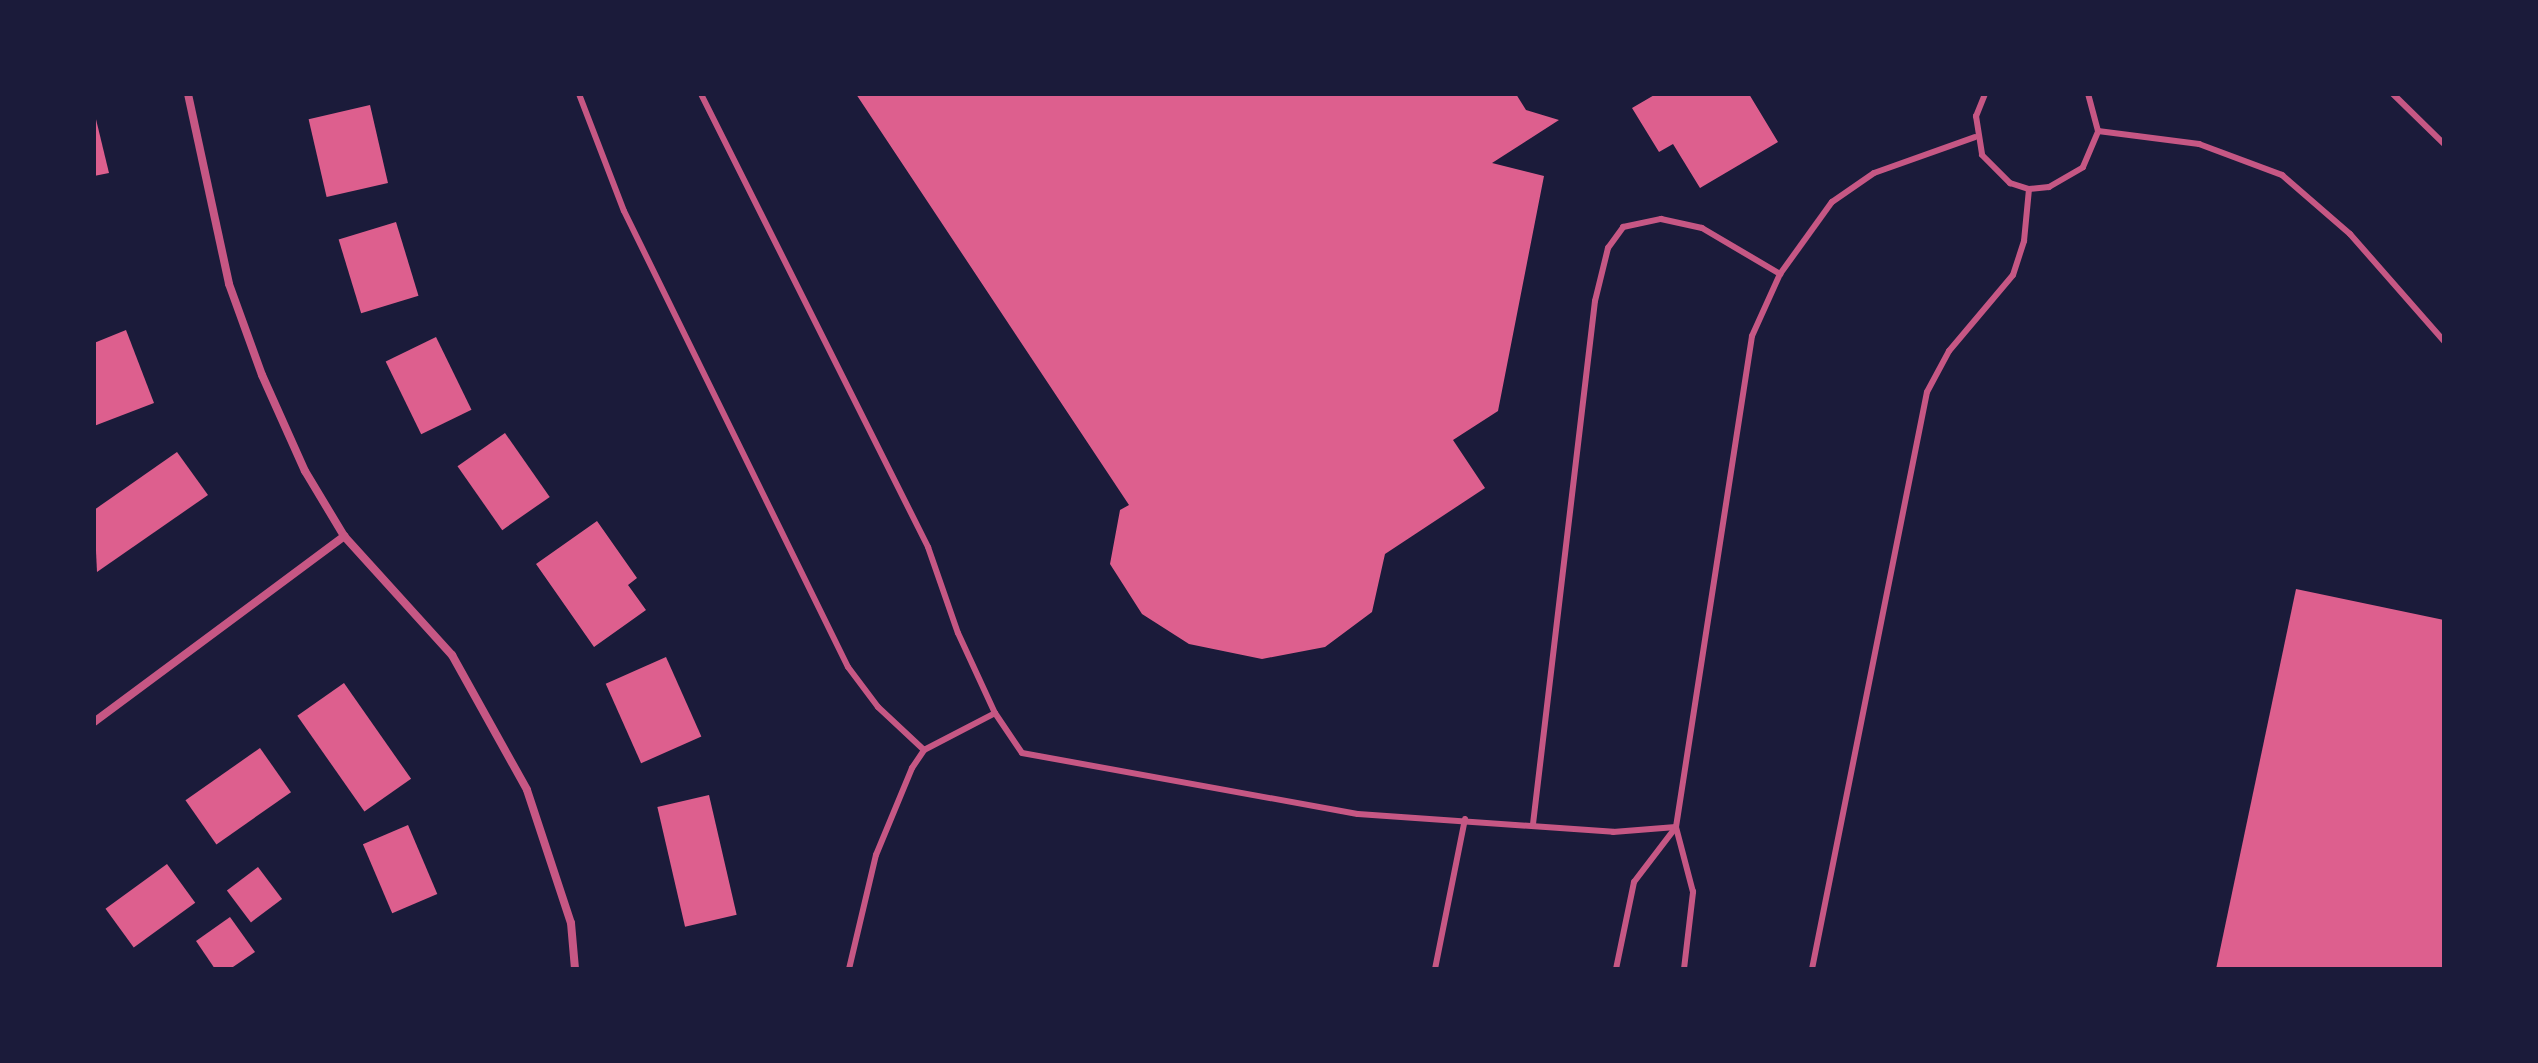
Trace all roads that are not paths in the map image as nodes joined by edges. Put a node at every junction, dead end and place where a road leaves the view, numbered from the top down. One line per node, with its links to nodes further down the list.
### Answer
1 (188, 94): 13 (street)
2 (579, 94): 16 (lane)
3 (701, 94): 14 (lane)
4 (1985, 94): 8 (lane)
5 (2088, 94): 7 (lane)
6 (2393, 94): 9 (lane)
7 (2098, 131): 10 (lane); 12 (lane)
8 (1975, 137): 10 (lane); 11 (lane)
9 (2444, 141)
10 (2029, 189): 25 (lane)
11 (1780, 274): 18 (lane); 19 (lane)
12 (2444, 341)
13 (344, 536): 15 (street); 20 (street)
14 (995, 713): 16 (lane); 17 (lane)
15 (94, 722)
16 (924, 750): 21 (lane)
17 (1465, 819): 18 (lane); 22 (lane)
18 (1533, 824): 19 (lane)
19 (1676, 827): 23 (lane); 24 (lane)
20 (575, 969)
21 (849, 969)
22 (1435, 969)
23 (1616, 969)
24 (1684, 969)
25 (1812, 969)

